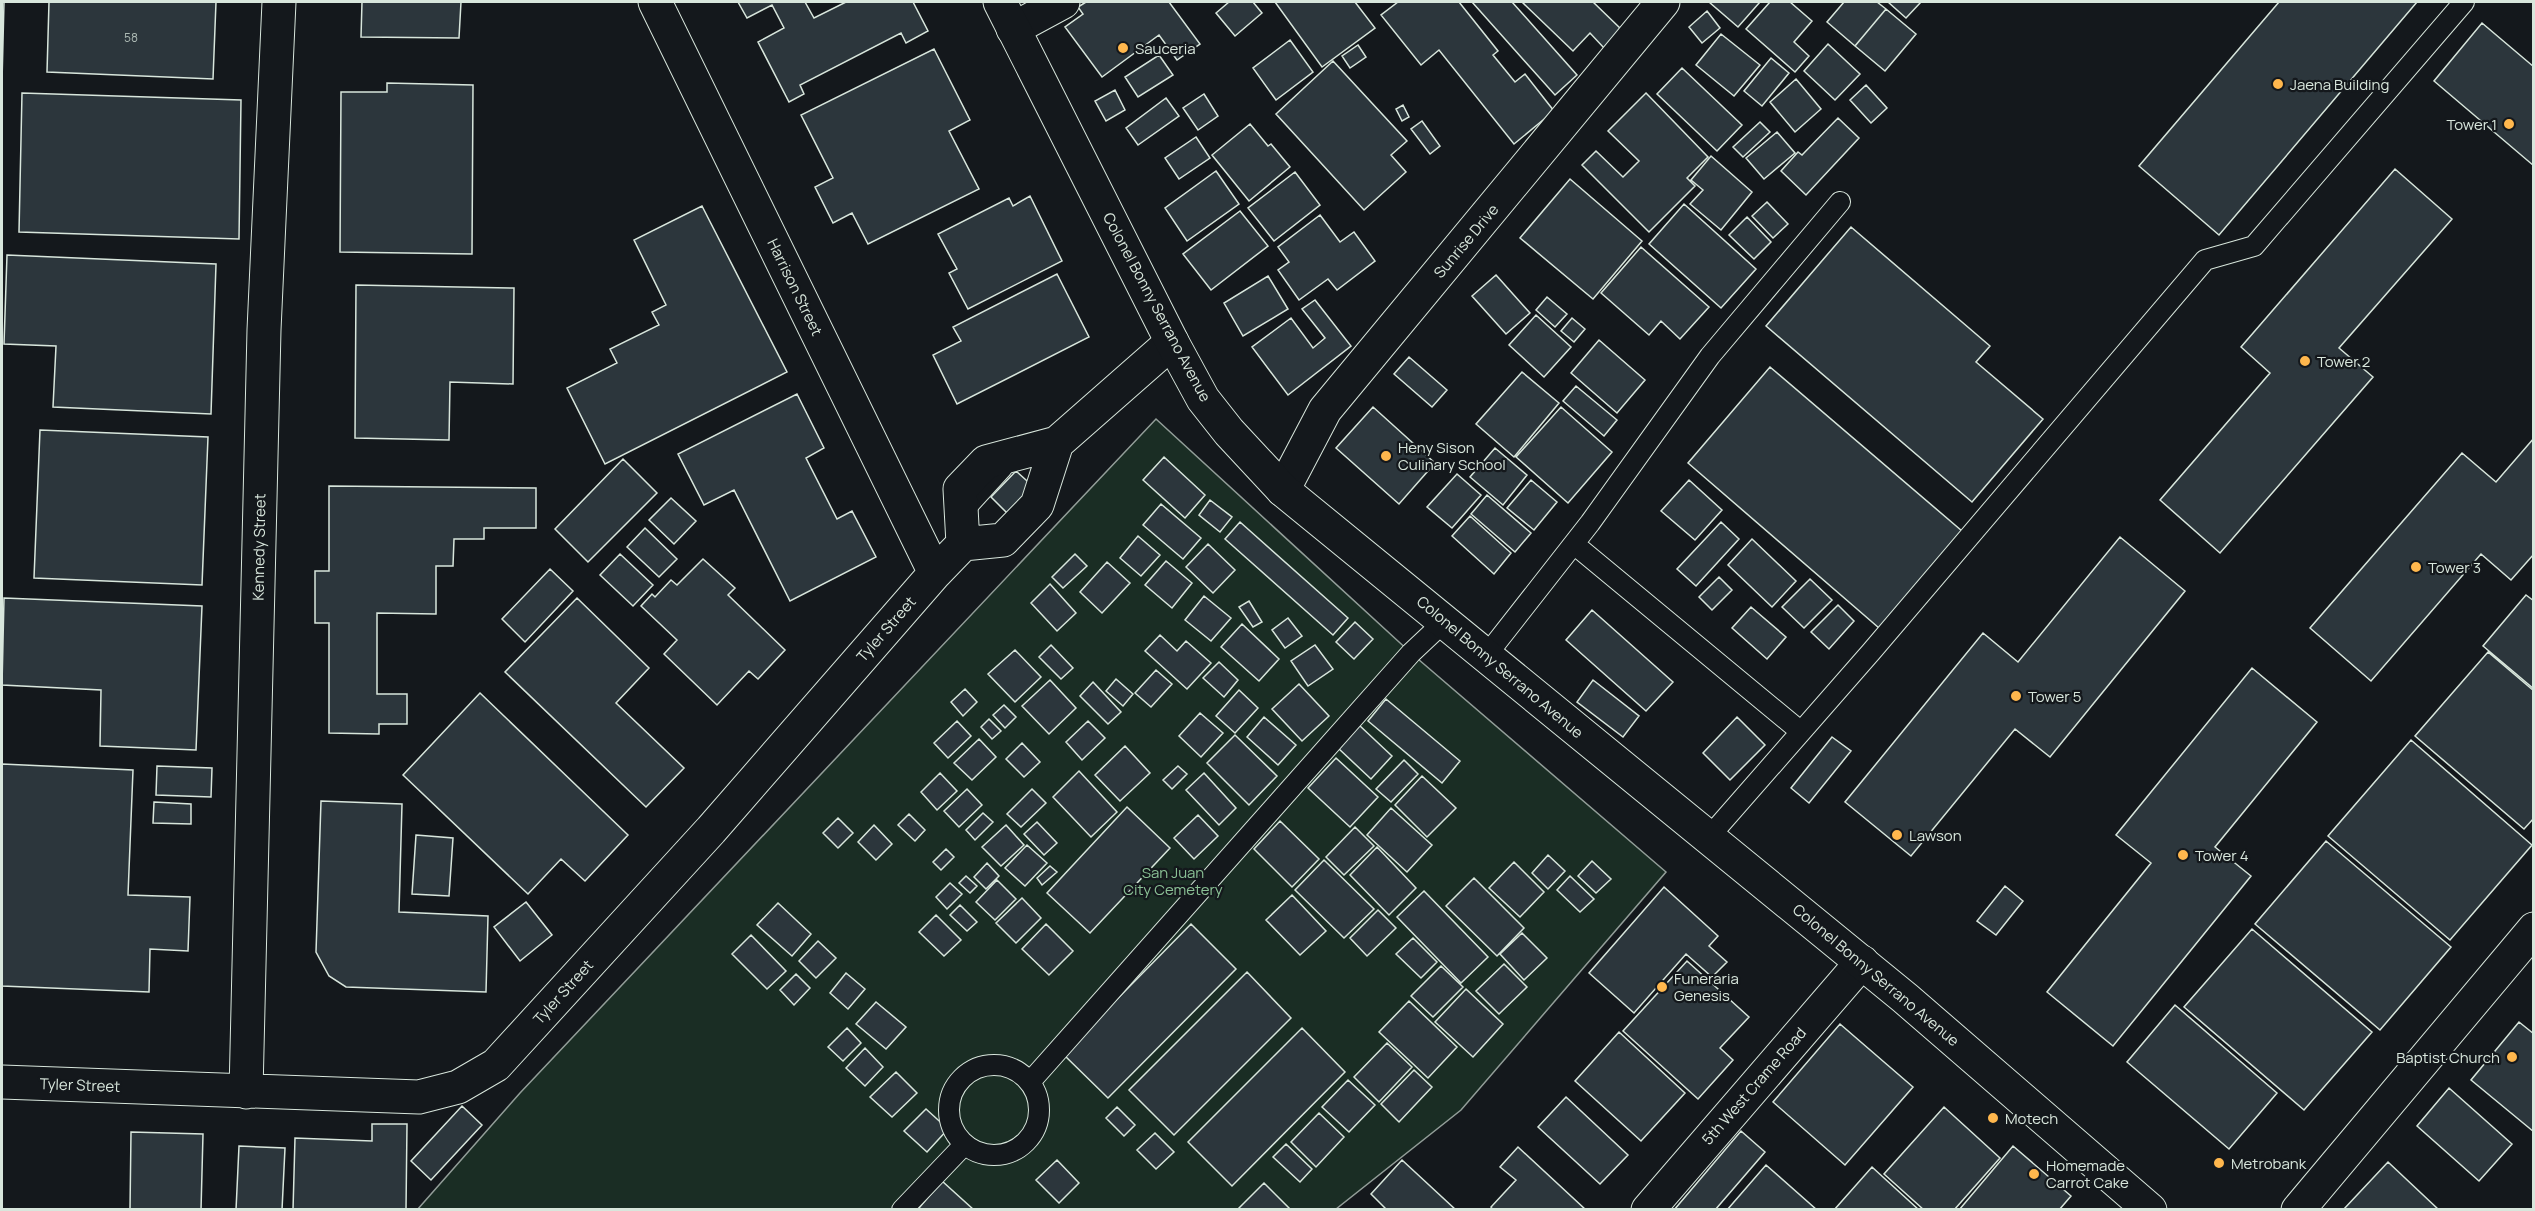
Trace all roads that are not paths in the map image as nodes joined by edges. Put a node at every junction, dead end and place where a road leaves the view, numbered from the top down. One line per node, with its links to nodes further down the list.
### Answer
1 (279, 2): 22 (street, Kennedy Street)
2 (655, 2): 13 (street, Harrison Street)
3 (1063, 2): 6 (street)
4 (1663, 2): 10 (street, Sunrise Drive)
5 (2464, 2): 16 (lane)
6 (1007, 15): 8 (street, Colonel Bonny Serrano Avenue)
7 (1840, 202): 12 (lane)
8 (1172, 342): 9 (street); 10 (street, Colonel Bonny Serrano Avenue)
9 (1057, 443): 11 (street); 11 (street)
10 (1283, 490): 14 (street, Colonel Bonny Serrano Avenue)
11 (962, 528): 13 (street, Tyler Street)
12 (1574, 544): 15 (lane); 16 (lane)
13 (935, 573): 22 (street, Tyler Street)
14 (1444, 622): 15 (street, Colonel Bonny Serrano Avenue); 21 (lane)
15 (1485, 657): 17 (street, Colonel Bonny Serrano Avenue)
16 (1800, 731): 17 (lane)
17 (1709, 837): 19 (street, Colonel Bonny Serrano Avenue)
18 (2534, 929): 27 (street)
19 (1862, 962): 25 (street, 5th West Crame Road); 26 (street, Colonel Bonny Serrano Avenue)
20 (2, 1082): 22 (street, Tyler Street)
21 (1030, 1082): 23 (lane); 23 (lane)
22 (246, 1092)
23 (964, 1145): 24 (lane)
24 (902, 1209)
25 (1648, 1209)
26 (2150, 1209)
27 (2298, 1209)

